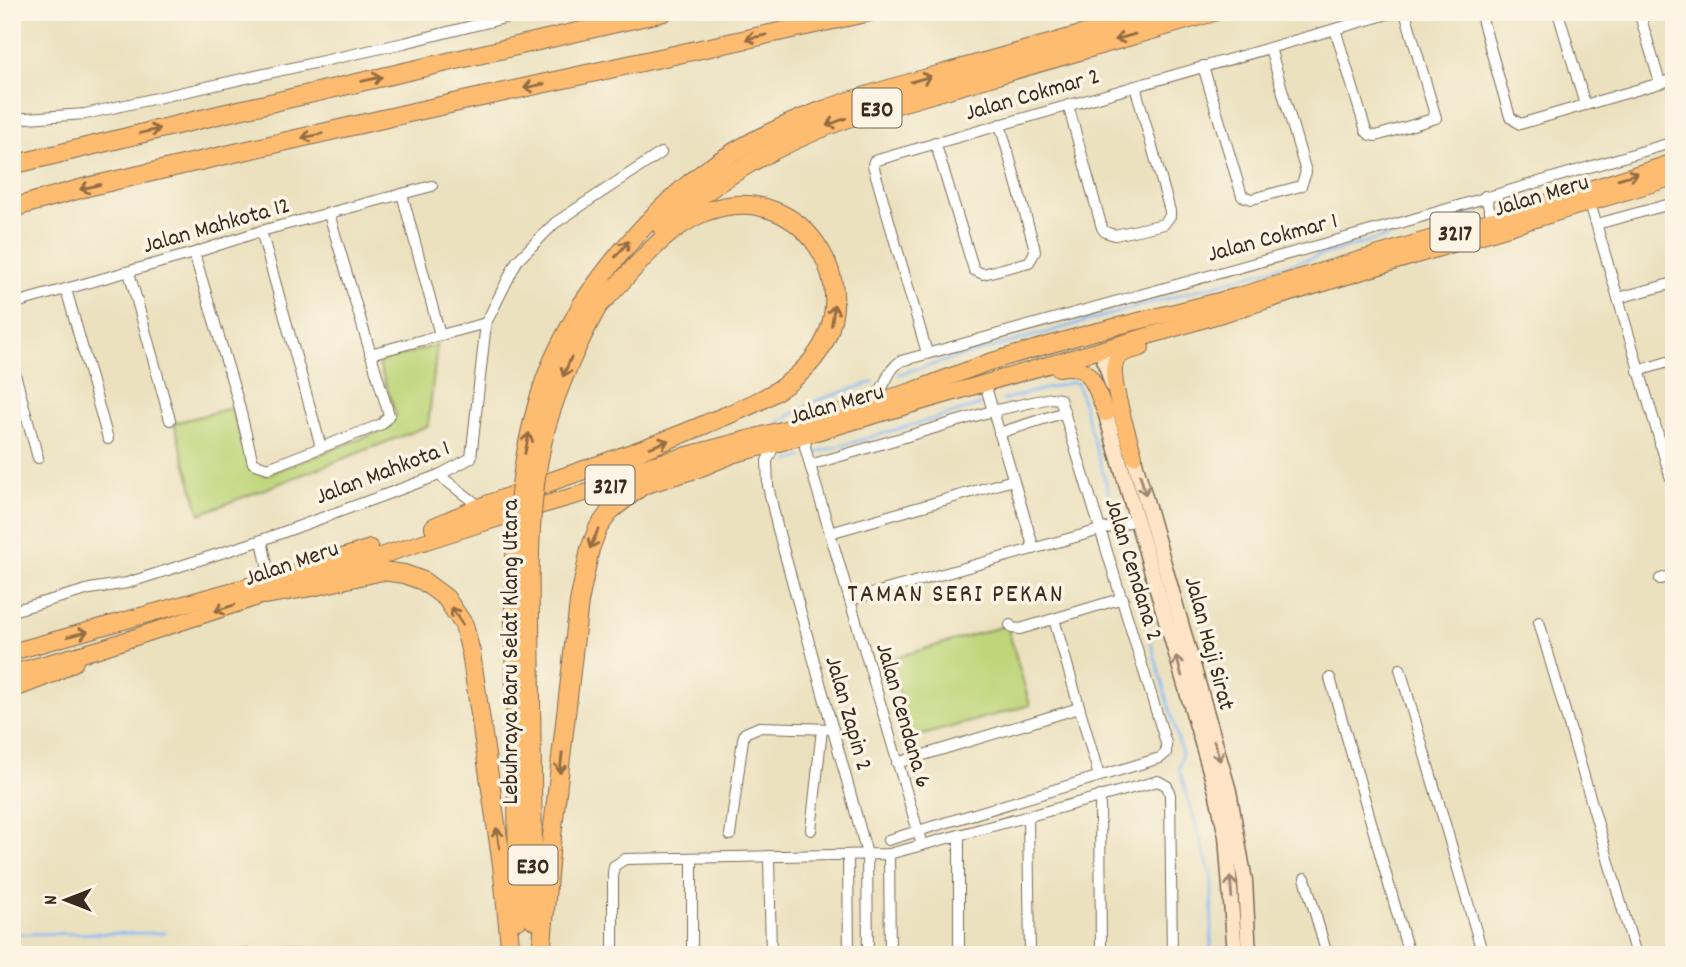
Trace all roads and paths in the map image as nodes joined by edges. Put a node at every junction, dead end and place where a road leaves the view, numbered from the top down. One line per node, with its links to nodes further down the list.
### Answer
1 (528, 12): 19 (street)
2 (664, 12): 25 (highway, one-way to 2)
3 (870, 12): 32 (highway, one-way to 32)
4 (1160, 12): 46 (highway, Lebuhraya Baru Selat Klang Utara / E30, one-way to 4)
5 (1214, 12): 46 (highway, Lebuhraya Baru Selat Klang Utara / E30, one-way to 46)
6 (1395, 12): 11 (street, Jalan Cokmar 2)
7 (1405, 12): 11 (street)
8 (1480, 12): 18 (street)
9 (1558, 12): 18 (street)
10 (1639, 12): 15 (street)
11 (1335, 29): 12 (street, Jalan Cokmar 2)
12 (1270, 48): 13 (street, Jalan Cokmar 2); 13 (street)
13 (1203, 66): 16 (street, Jalan Cokmar 2)
14 (1674, 79): 15 (street)
15 (1660, 83): 18 (street)
16 (1135, 86): 17 (street, Jalan Cokmar 2); 17 (street)
17 (1068, 105): 20 (street, Jalan Cokmar 2)
18 (1586, 105)
19 (12, 119)
20 (1000, 124): 21 (street, Jalan Cokmar 2); 21 (street)
21 (935, 142): 51 (street, Jalan Cokmar 2)
22 (1674, 142): 29 (street, Jalan Cokmar 1)
23 (661, 153): 48 (street)
24 (1674, 162): 34 (highway, Jalan Meru / 3217, one-way to 24)
25 (12, 164)
26 (1674, 179): 30 (highway, Jalan Meru / 3217)
27 (432, 186): 28 (street, Jalan Mahkota 12)
28 (402, 194): 33 (street, Jalan Mahkota 12); 49 (street)
29 (1485, 197): 34 (street); 35 (street, Jalan Cokmar 1)
30 (1590, 202): 36 (street); 47 (highway, Jalan Meru / 3217)
31 (1674, 203): 36 (street)
32 (12, 208)
33 (329, 214): 37 (street, Jalan Mahkota 12); 52 (street)
34 (1493, 220): 38 (highway, Jalan Meru / 3217)
35 (1400, 223): 38 (street); 51 (street, Jalan Cokmar 1)
36 (1597, 224): 44 (street)
37 (261, 231): 39 (street, Jalan Mahkota 12); 69 (street)
38 (1406, 246): 43 (highway, Jalan Meru / 3217)
39 (194, 253): 40 (street, Jalan Mahkota 12); 69 (street)
40 (129, 272): 42 (street, Jalan Mahkota 12); 62 (street)
41 (1674, 283): 44 (street)
42 (66, 289): 45 (street, Jalan Mahkota 12); 65 (street)
43 (1235, 297): 50 (highway); 58 (highway, Jalan Meru / 3217)
44 (1618, 298): 55 (street)
45 (12, 304)
46 (590, 305): 77 (highway, one-way to 46); 103 (highway, Lebuhraya Baru Selat Klang Utara / E30, bridge)
47 (1251, 305): 50 (highway, Jalan Meru / 3217); 71 (highway)
48 (485, 323): 49 (street); 74 (street, Jalan Mahkota 1)
49 (440, 335): 52 (street)
50 (1094, 349): 57 (highway, Jalan Meru / 3217); 58 (highway); 61 (main road, Jalan Haji Sirat); 71 (main road, Jalan Haji Sirat)
51 (927, 353): 56 (street, Jalan Cokmar 1)
52 (370, 354): 69 (street)
53 (1674, 360): 55 (street)
54 (12, 363): 72 (street)
55 (1638, 371): 68 (street)
56 (887, 376): 58 (street); 63 (street, Jalan Cokmar 1)
57 (990, 382): 59 (street); 61 (highway); 63 (highway, Jalan Meru / 3217)
58 (905, 393): 63 (highway, Jalan Meru / 3217)
59 (992, 411): 60 (street, Jalan Cendana 2); 64 (street); 73 (street)
60 (1065, 412): 64 (street); 80 (street, Jalan Cendana 2)
61 (1105, 413): 78 (main road, Jalan Haji Sirat)
62 (170, 420)
63 (805, 429): 67 (highway, Jalan Meru / 3217); 73 (street, Jalan Cendana 6); 79 (highway, Jalan Meru / 3217)
64 (999, 433): 75 (street)
65 (108, 439)
66 (1674, 441): 68 (street)
67 (775, 444): 70 (highway, Jalan Meru / 3217); 100 (street, Jalan Zapin 2)
68 (1660, 444): 76 (street)
69 (321, 447)
70 (730, 456): 86 (highway, Jalan Meru / 3217); 126 (highway, one-way to 126)
71 (1134, 456): 138 (main road, Jalan Haji Sirat, one-way to 138)
72 (38, 458)
73 (808, 460): 81 (street, Jalan Cendana 6)
74 (439, 475): 77 (street); 82 (street, Jalan Mahkota 1)
75 (1013, 480): 81 (street); 83 (street)
76 (1674, 489)
77 (479, 506): 79 (highway)
78 (1130, 522): 80 (street); 137 (main road, Jalan Haji Sirat, one-way to 78)
79 (434, 527): 86 (highway, Jalan Meru / 3217)
80 (1106, 529): 83 (street); 87 (street, Jalan Cendana 2)
81 (830, 533): 88 (street, Jalan Cendana 6)
82 (262, 540): 86 (street); 89 (street, Jalan Mahkota 1)
83 (1034, 549): 88 (street)
84 (1674, 575): 85 (street)
85 (1660, 579)
86 (267, 588): 93 (highway, Jalan Meru / 3217, one-way to 93); 94 (highway, Jalan Meru / 3217, one-way to 86); 123 (highway, one-way to 86)
87 (1122, 598): 90 (street); 102 (street, Jalan Cendana 2)
88 (849, 600): 101 (street, Jalan Cendana 6)
89 (12, 611)
90 (1054, 619): 92 (street); 99 (street)
91 (1539, 622): 142 (street)
92 (1010, 625)
93 (99, 649): 96 (highway, Jalan Meru / 3217); 98 (highway)
94 (12, 652)
95 (1400, 669): 141 (street)
96 (12, 673)
97 (1330, 678): 140 (street)
98 (12, 690)
99 (1079, 708): 101 (street); 102 (street)
100 (827, 729): 106 (street); 108 (street); 114 (street, Jalan Zapin 2)
101 (897, 762): 107 (street, Jalan Cendana 6)
102 (1099, 776): 107 (street)
103 (524, 778): 124 (highway, Lebuhraya Baru Selat Klang Utara / E30); 125 (highway, Lebuhraya Baru Selat Klang Utara / E30)
104 (1100, 796): 105 (street); 135 (street); 136 (street)
105 (1028, 816): 109 (street); 134 (street)
106 (811, 830)
107 (917, 830): 110 (street); 111 (street, Jalan Cendana 6)
108 (730, 835)
109 (959, 836): 111 (street); 133 (street)
110 (888, 840)
111 (922, 845): 112 (street)
112 (889, 854): 114 (street); 132 (street)
113 (848, 855): 114 (street); 115 (street); 130 (street)
114 (867, 855): 131 (street, Jalan Zapin 2)
115 (769, 856): 116 (street); 129 (street)
116 (691, 859): 127 (street); 128 (street)
117 (1305, 878): 139 (street)
118 (184, 954): 119 (street); 121 (street)
119 (272, 954): 122 (street)
120 (50, 955): 121 (street)
121 (89, 955)
122 (306, 955)
123 (511, 955)
124 (519, 955)
125 (534, 955)
126 (541, 955)
127 (613, 955)
128 (692, 955)
129 (771, 955)
130 (849, 955)
131 (868, 955)
132 (890, 955)
133 (959, 955)
134 (1030, 955)
135 (1101, 955)
136 (1172, 955)
137 (1235, 955)
138 (1249, 955)
139 (1327, 955)
140 (1409, 955)
141 (1483, 955)
142 (1636, 955)

